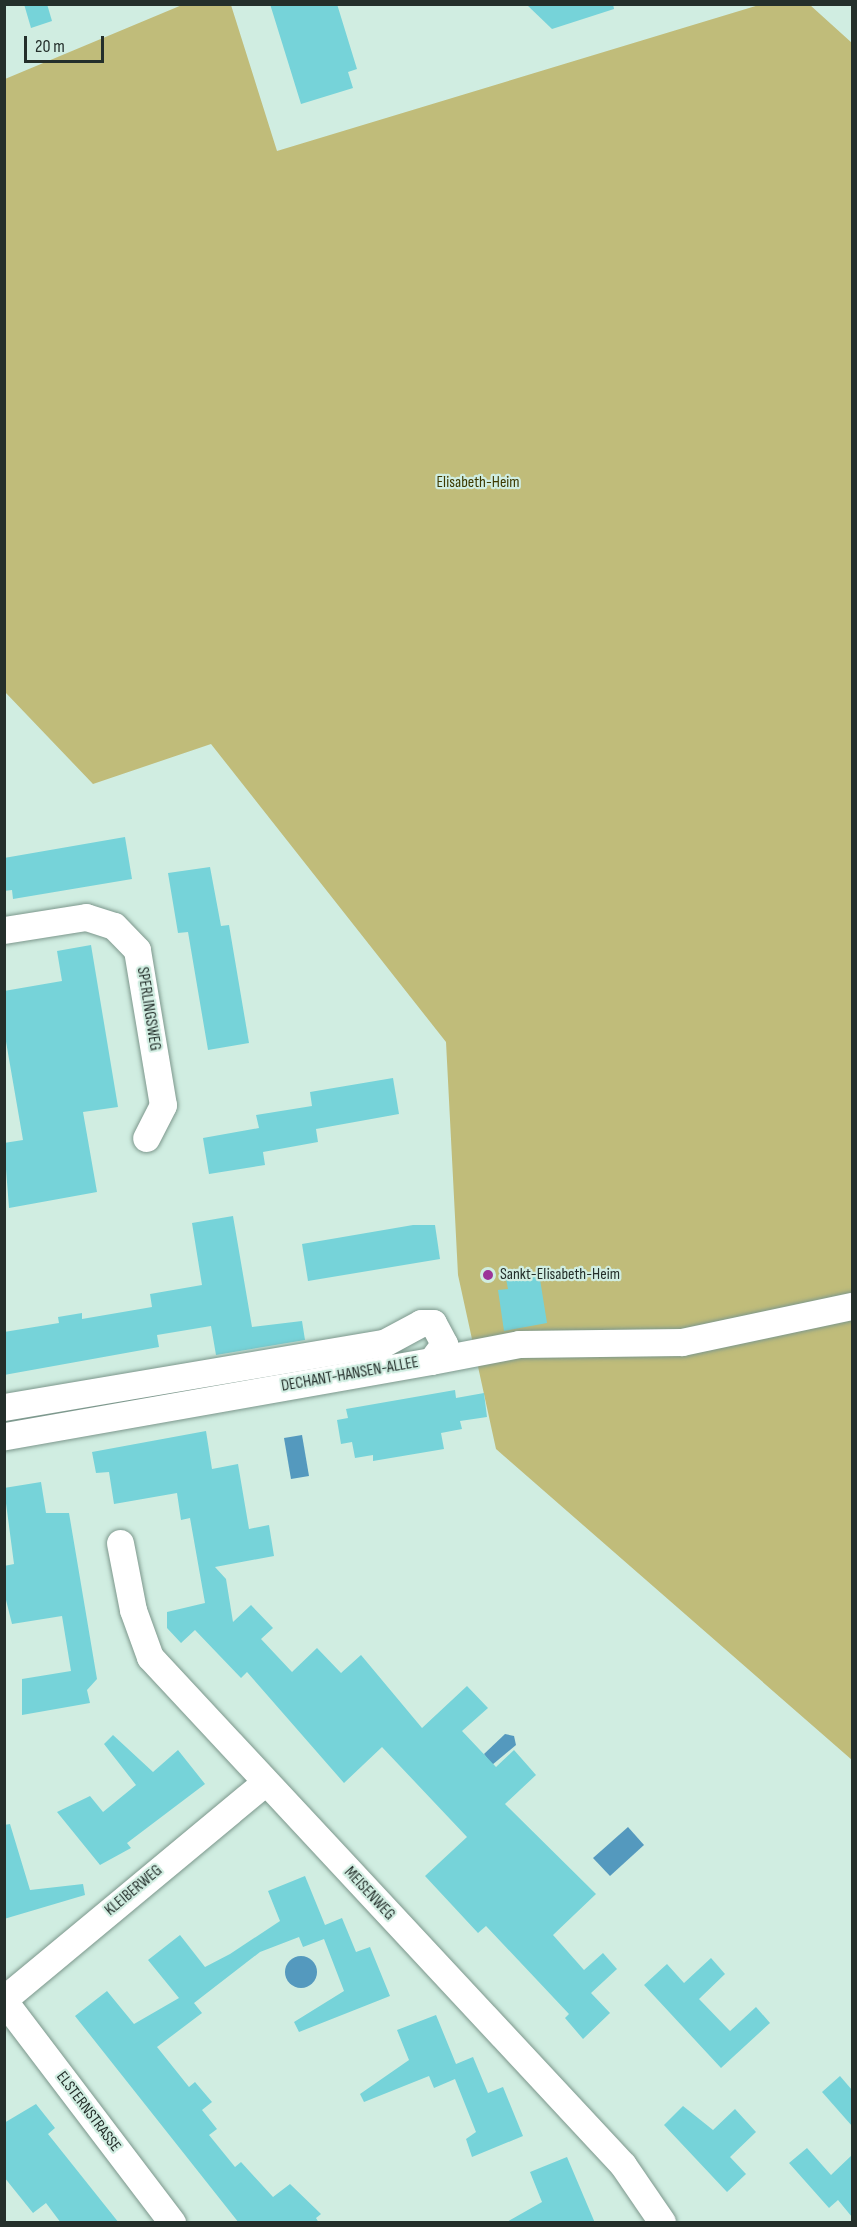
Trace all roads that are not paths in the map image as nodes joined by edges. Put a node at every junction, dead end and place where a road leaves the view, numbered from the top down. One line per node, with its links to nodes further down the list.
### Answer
1 (4, 930): 2 (street, SPERLINGSWEG)
2 (146, 1138)
3 (852, 1306): 4 (street)
4 (431, 1361): 5 (street, DECHANT-HANSEN-ALLEE); 6 (street, DECHANT-HANSEN-ALLEE)
5 (4, 1407)
6 (4, 1436)
7 (120, 1543): 8 (street, MEISENWEG)
8 (264, 1783): 9 (street, KLEIBERWEG); 11 (street, MEISENWEG)
9 (4, 2000): 10 (street, ELSTERNSTRASSE)
10 (171, 2223)
11 (662, 2223)

